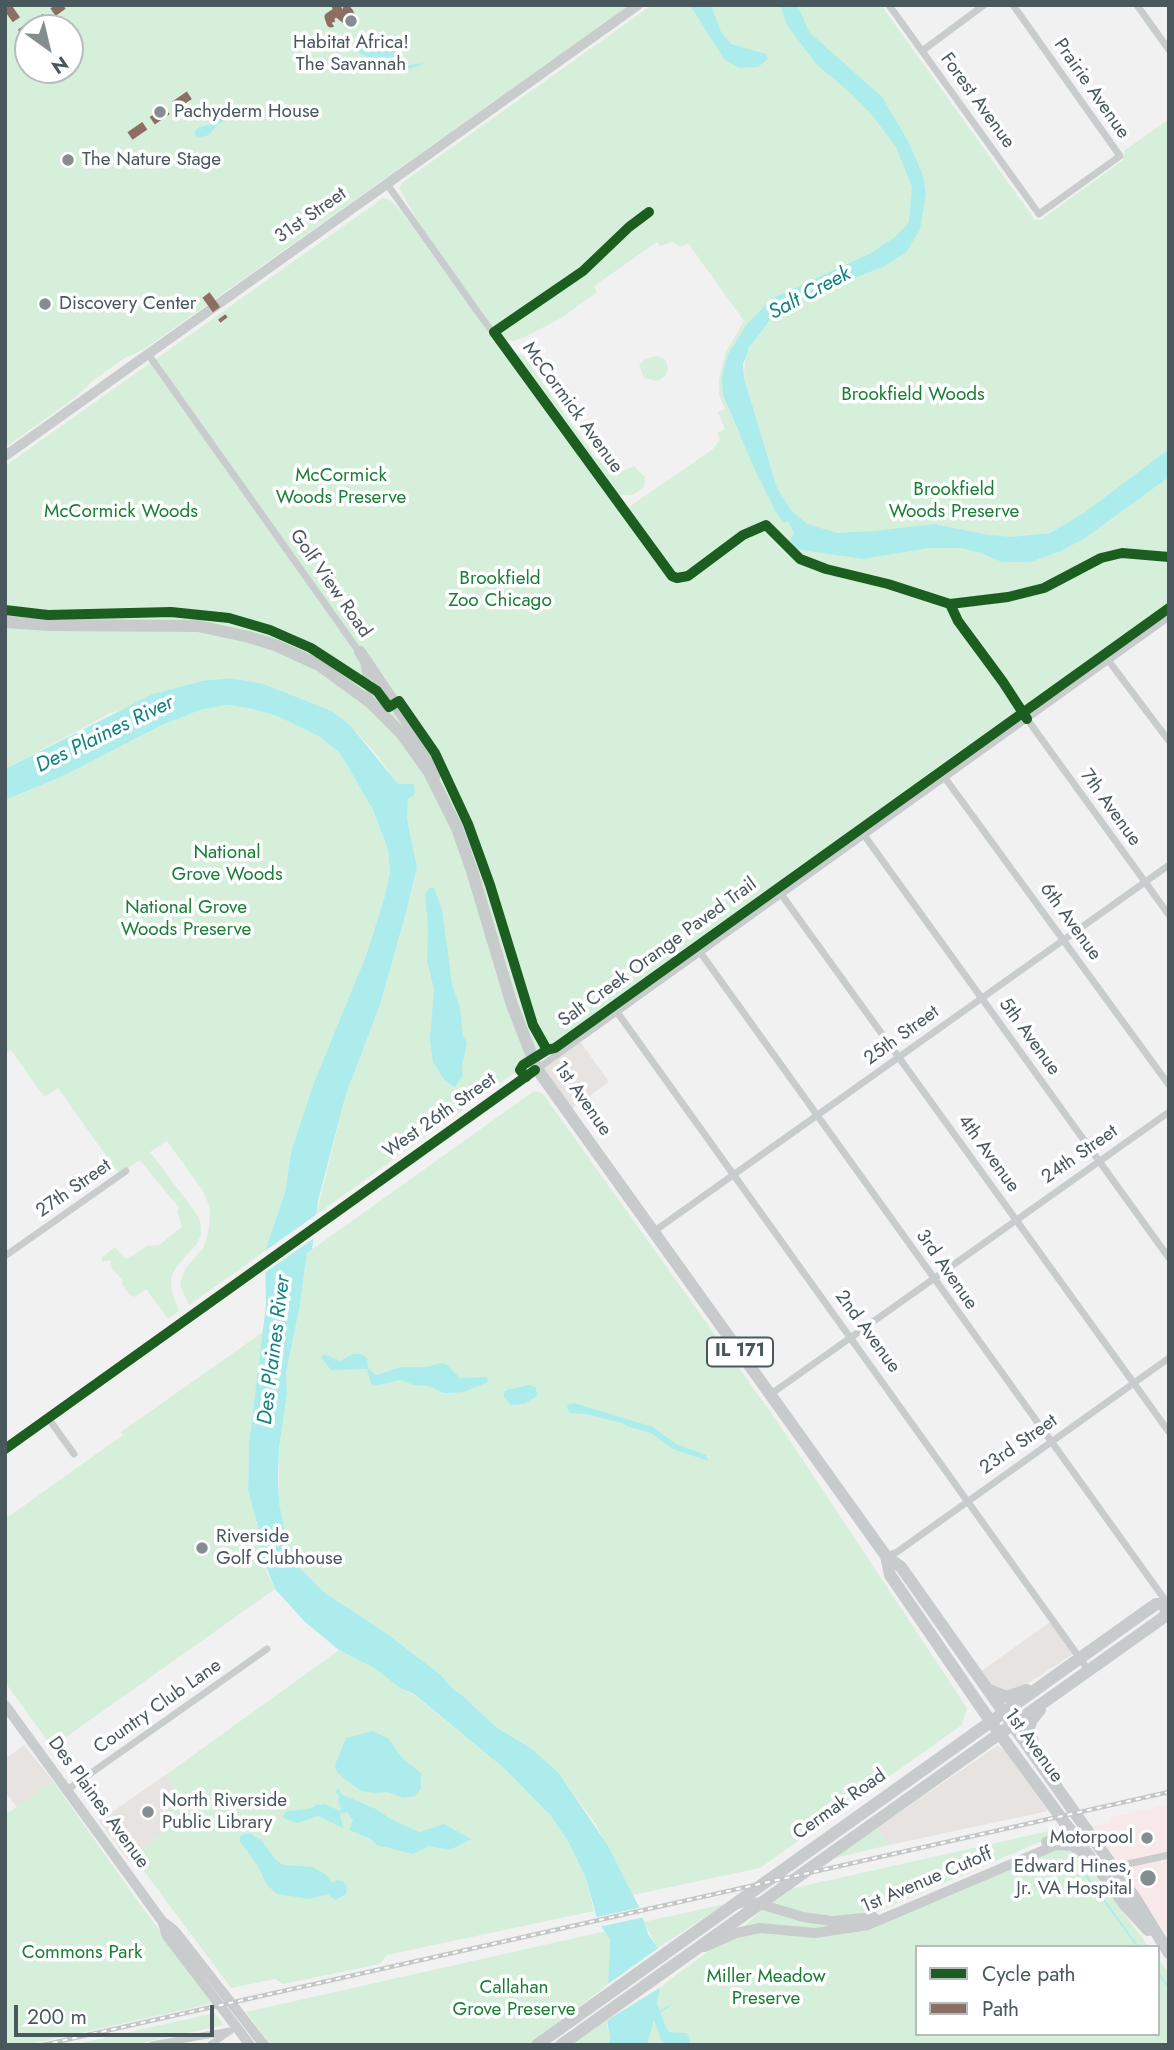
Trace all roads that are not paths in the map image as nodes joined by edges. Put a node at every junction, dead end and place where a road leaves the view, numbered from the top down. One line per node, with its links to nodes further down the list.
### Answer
1 (638, 5): 8 (main road, 31st Street)
2 (889, 5): 7 (street, Forest Avenue)
3 (984, 5): 7 (street)
4 (1013, 5): 9 (street, Prairie Avenue)
5 (1137, 5): 6 (street)
6 (1169, 50)
7 (922, 51): 9 (street, Forest Avenue)
8 (387, 184): 10 (main road, 31st Street); 12 (street, McCormick Avenue)
9 (1039, 214)
10 (148, 354): 11 (main road, 31st Street); 15 (street, Golf View Road)
11 (5, 456)
12 (622, 505)
13 (1169, 617): 16 (street, West 26th Street)
14 (5, 622): 17 (main road, 1st Avenue / IL 171)
15 (360, 652): 17 (street, Golf View Road); 21 (main road)
16 (1108, 660): 18 (street, West 26th Street); 19 (street)
17 (371, 703): 21 (main road, 1st Avenue / IL 171)
18 (1027, 719): 20 (street, West 26th Street); 24 (street, 7th Avenue)
19 (1169, 741)
20 (945, 778): 22 (street, West 26th Street); 27 (street, 6th Avenue)
21 (440, 792): 32 (main road, 1st Avenue / IL 171)
22 (864, 835): 25 (street, West 26th Street); 29 (street, 5th Avenue)
23 (1169, 865): 24 (street, 25th Street)
24 (1145, 882): 26 (street, 7th Avenue); 27 (street, 25th Street)
25 (781, 894): 28 (street, West 26th Street); 31 (street, 4th Avenue)
26 (1169, 915)
27 (1063, 940): 29 (street, 25th Street); 33 (street, 6th Avenue)
28 (700, 952): 30 (street, West 26th Street); 35 (street, 3rd Avenue)
29 (981, 998): 31 (street, 25th Street); 36 (street, 5th Avenue)
30 (617, 1012): 32 (street, West 26th Street); 38 (street, 2nd Avenue)
31 (899, 1057): 35 (street, 25th Street); 39 (street, 4th Avenue)
32 (537, 1069): 40 (main road, 1st Avenue / IL 171); 48 (main road, West 26th Street)
33 (1169, 1085)
34 (1169, 1112): 36 (street, 24th Street)
35 (818, 1115): 38 (street, 25th Street); 43 (street, 3rd Avenue)
36 (1099, 1161): 39 (street, 24th Street); 42 (street, 5th Avenue)
37 (126, 1171): 41 (street, 27th Street)
38 (734, 1175): 40 (street, 25th Street); 44 (street, 2nd Avenue)
39 (1016, 1220): 43 (street, 24th Street); 46 (street, 4th Avenue)
40 (653, 1232): 47 (main road, 1st Avenue / IL 171)
41 (5, 1256)
42 (1169, 1258)
43 (933, 1279): 44 (street, 24th Street); 50 (street, 3rd Avenue)
44 (851, 1337): 47 (street, 24th Street); 53 (street, 2nd Avenue)
45 (1169, 1358): 46 (street, 23rd Street)
46 (1134, 1383): 49 (street, 4th Avenue); 50 (street, 23rd Street)
47 (771, 1394): 54 (main road, 1st Avenue / IL 171)
48 (48, 1419): 51 (main road, West 26th Street); 52 (street)
49 (1169, 1432)
50 (1051, 1443): 53 (street, 23rd Street); 55 (street, 3rd Avenue)
51 (5, 1449)
52 (74, 1454)
53 (968, 1501): 54 (street, 23rd Street); 57 (street, 2nd Avenue)
54 (886, 1556): 60 (main road, 1st Avenue / IL 171); 61 (main road, 1st Avenue / IL 171)
55 (1168, 1604): 57 (main road, Cermak Road); 58 (main road, Cermak Road)
56 (267, 1649): 70 (street, Country Club Lane)
57 (1080, 1658): 58 (street, 2nd Avenue); 59 (main road, Cermak Road)
58 (1089, 1671): 62 (main road, Cermak Road)
59 (1044, 1684): 60 (main road); 64 (main road, Cermak Road)
60 (987, 1689): 64 (main road, 1st Avenue / IL 171)
61 (974, 1698): 65 (main road, 1st Avenue / IL 171); 68 (main road)
62 (1048, 1700): 66 (main road, Cermak Road); 69 (main road)
63 (5, 1705): 70 (main road, Des Plaines Avenue)
64 (1004, 1712): 65 (main road, Cermak Road); 66 (main road, 1st Avenue / IL 171)
65 (991, 1722): 67 (main road, 1st Avenue / IL 171); 68 (main road, Cermak Road)
66 (1013, 1725): 67 (main road, Cermak Road); 69 (main road, 1st Avenue / IL 171)
67 (1000, 1734): 71 (main road, 1st Avenue / IL 171); 76 (main road, Cermak Road)
68 (967, 1738): 77 (main road, Cermak Road)
69 (1042, 1766): 72 (main road, 1st Avenue / IL 171)
70 (67, 1790): 80 (main road, Des Plaines Avenue)
71 (1074, 1836): 72 (main road, 1st Avenue Cutoff); 74 (main road, 1st Avenue / IL 171); 76 (main road, 1st Avenue Cutoff)
72 (1094, 1839): 75 (main road, 1st Avenue / IL 171)
73 (1169, 1855): 75 (street)
74 (1091, 1859): 78 (main road, 1st Avenue / IL 171); 79 (main road, 1st Avenue Cutoff)
75 (1118, 1867): 78 (main road, 1st Avenue / IL 171)
76 (760, 1903): 77 (main road, 1st Avenue Cutoff); 79 (main road, Cermak Road)
77 (728, 1907): 85 (main road, Cermak Road)
78 (1167, 1951)
79 (689, 1954): 86 (main road, Cermak Road)
80 (238, 2026): 81 (street); 82 (street); 83 (main road, Des Plaines Avenue); 84 (main road, Des Plaines Avenue)
81 (152, 2045)
82 (210, 2045)
83 (250, 2045)
84 (264, 2045)
85 (537, 2045)
86 (561, 2045)

